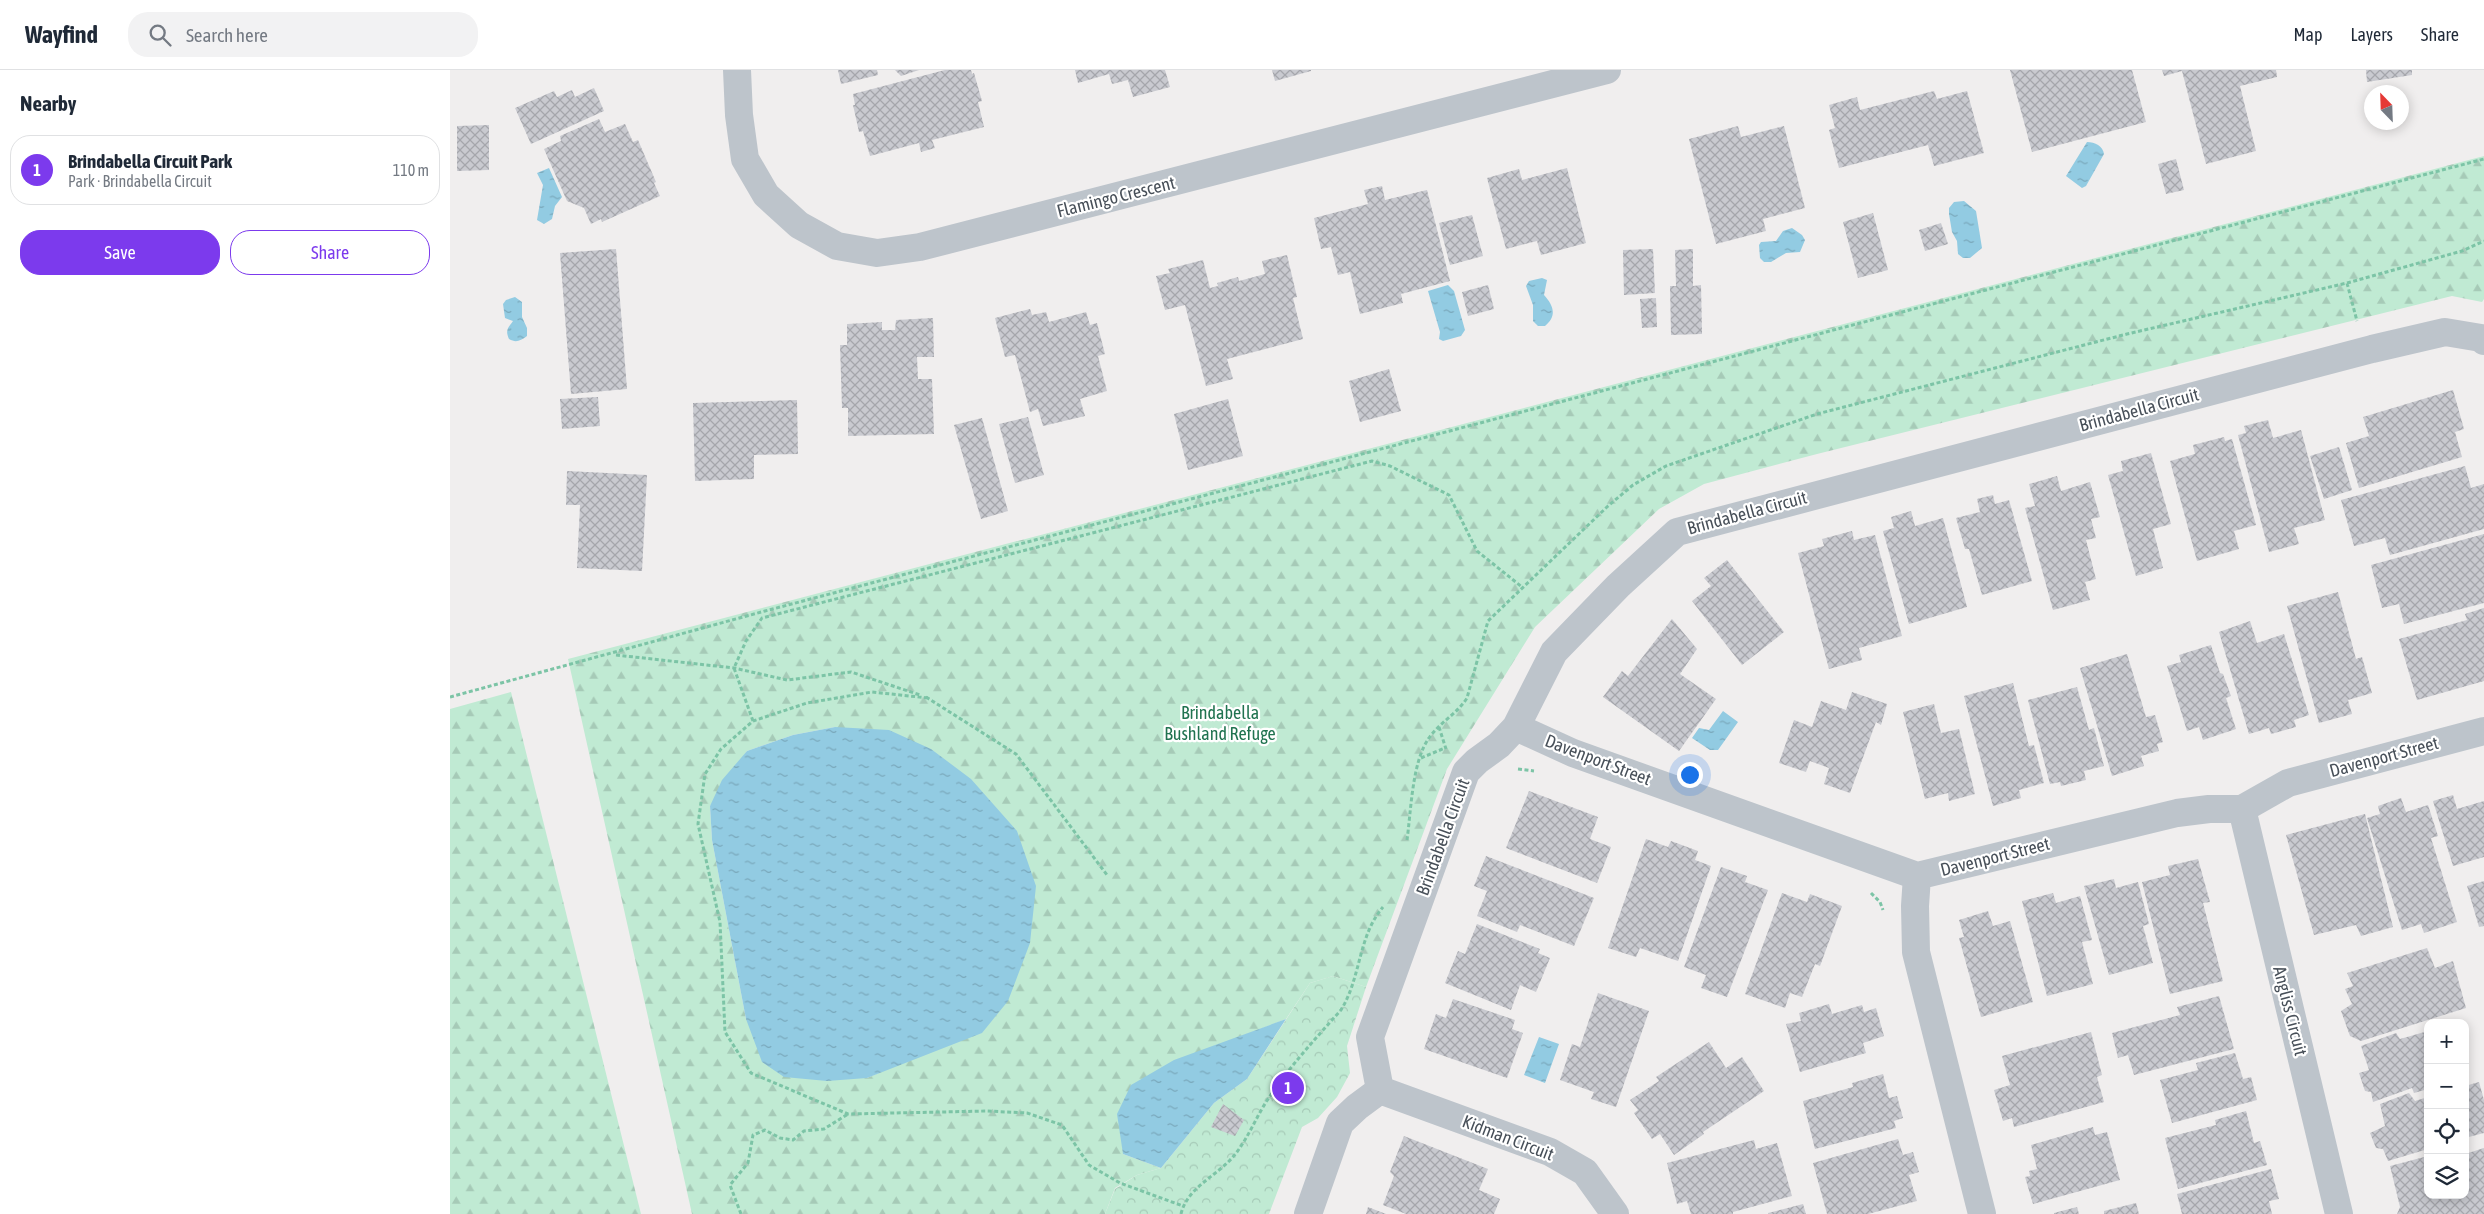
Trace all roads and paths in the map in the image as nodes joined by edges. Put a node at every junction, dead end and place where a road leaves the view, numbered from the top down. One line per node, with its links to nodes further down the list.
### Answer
1 (737, 70): 2 (street, Flamingo Crescent)
2 (1607, 70)
3 (2484, 160): 9 (path)
4 (2484, 241): 5 (path)
5 (2347, 283): 6 (path); 8 (path)
6 (2359, 328)
7 (2484, 341): 15 (street, Brindabella Circuit)
8 (1522, 586): 10 (path); 14 (path)
9 (613, 654): 10 (path); 11 (path)
10 (734, 668): 12 (path); 13 (path)
11 (450, 697)
12 (928, 698): 13 (path); 24 (path)
13 (753, 721): 30 (path)
14 (1439, 726): 17 (path); 19 (path)
15 (1516, 727): 25 (street, Davenport Street); 29 (street, Brindabella Circuit)
16 (2484, 731): 22 (street, Davenport Street)
17 (1446, 748): 18 (path); 19 (path)
18 (1448, 752)
19 (1420, 758): 23 (path)
20 (1514, 768): 21 (path)
21 (1542, 774)
22 (2242, 809): 25 (street, Davenport Street); 37 (street, Angliss Circuit)
23 (1405, 849)
24 (1107, 875)
25 (1917, 876): 36 (street)
26 (1863, 889): 28 (path)
27 (1384, 906): 31 (path)
28 (1886, 915)
29 (1380, 1090): 34 (street); 35 (street, Kidman Circuit)
30 (848, 1114): 31 (path); 32 (path)
31 (1183, 1206): 33 (path)
32 (741, 1214)
33 (1181, 1214)
34 (1308, 1214)
35 (1615, 1214)
36 (1982, 1214)
37 (2339, 1214)

